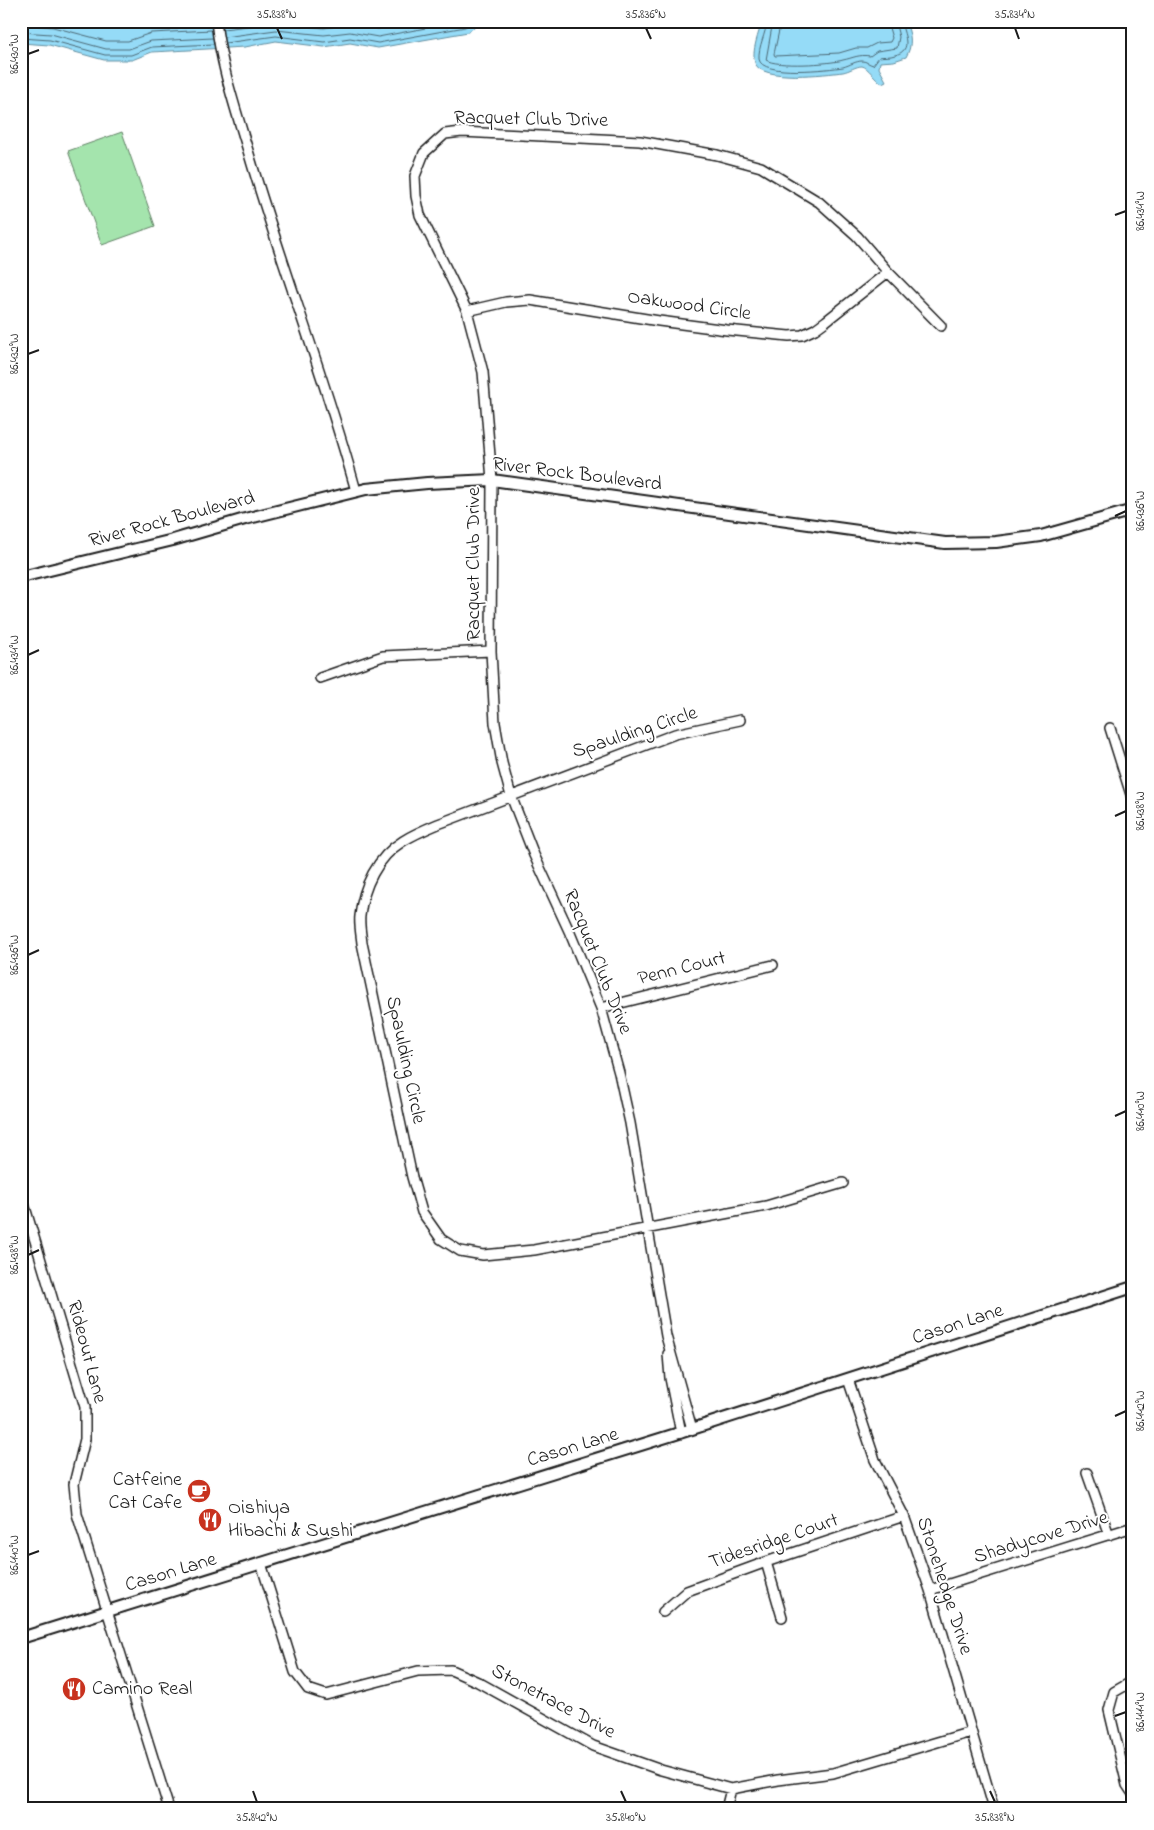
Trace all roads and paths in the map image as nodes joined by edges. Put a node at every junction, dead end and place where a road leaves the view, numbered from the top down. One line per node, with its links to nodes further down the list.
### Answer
1 (216, 21): 6 (street)
2 (888, 272): 3 (street, Oakwood Circle); 3 (street, Racquet Club Drive); 4 (street, Racquet Club Drive)
3 (467, 311): 5 (street, Racquet Club Drive)
4 (941, 326)
5 (492, 480): 6 (street, River Rock Boulevard); 7 (street, River Rock Boulevard); 9 (street, Racquet Club Drive)
6 (356, 491): 8 (street, River Rock Boulevard)
7 (1133, 510)
8 (21, 577)
9 (491, 651): 10 (street); 13 (street, Racquet Club Drive)
10 (320, 678)
11 (740, 720): 13 (street, Spaulding Circle)
12 (1110, 728): 14 (street)
13 (510, 796): 16 (street, Racquet Club Drive); 19 (street, Spaulding Circle)
14 (1133, 800)
15 (773, 964): 16 (street, Penn Court)
16 (601, 1008): 19 (street, Racquet Club Drive)
17 (843, 1183): 19 (street, Spaulding Circle)
18 (21, 1194): 32 (street, Rideout Lane)
19 (649, 1228): 21 (street, Racquet Club Drive)
20 (1133, 1287): 22 (street, Cason Lane)
21 (666, 1336): 23 (street, Racquet Club Drive); 24 (street)
22 (848, 1379): 23 (street, Cason Lane); 26 (street, Stonehedge Drive)
23 (692, 1429): 24 (street, Cason Lane)
24 (681, 1433): 30 (street, Cason Lane)
25 (1087, 1473): 28 (street)
26 (904, 1516): 29 (street, Tidesridge Court); 31 (street, Stonehedge Drive)
27 (1133, 1527): 28 (street, Shadycove Drive)
28 (1109, 1535): 31 (street, Shadycove Drive)
29 (766, 1562): 33 (street, Tidesridge Court); 34 (street)
30 (261, 1563): 32 (street, Cason Lane); 38 (street, Stonetrace Drive)
31 (930, 1590): 37 (street, Stonehedge Drive)
32 (106, 1612): 35 (street, Cason Lane); 40 (street, Rideout Lane)
33 (663, 1612)
34 (782, 1617)
35 (21, 1638)
36 (1133, 1681): 39 (street)
37 (971, 1732): 38 (street, Stonetrace Drive); 42 (street, Stonehedge Drive)
38 (731, 1789): 41 (street)
39 (1133, 1794)
40 (169, 1809)
41 (726, 1809)
42 (994, 1809)

